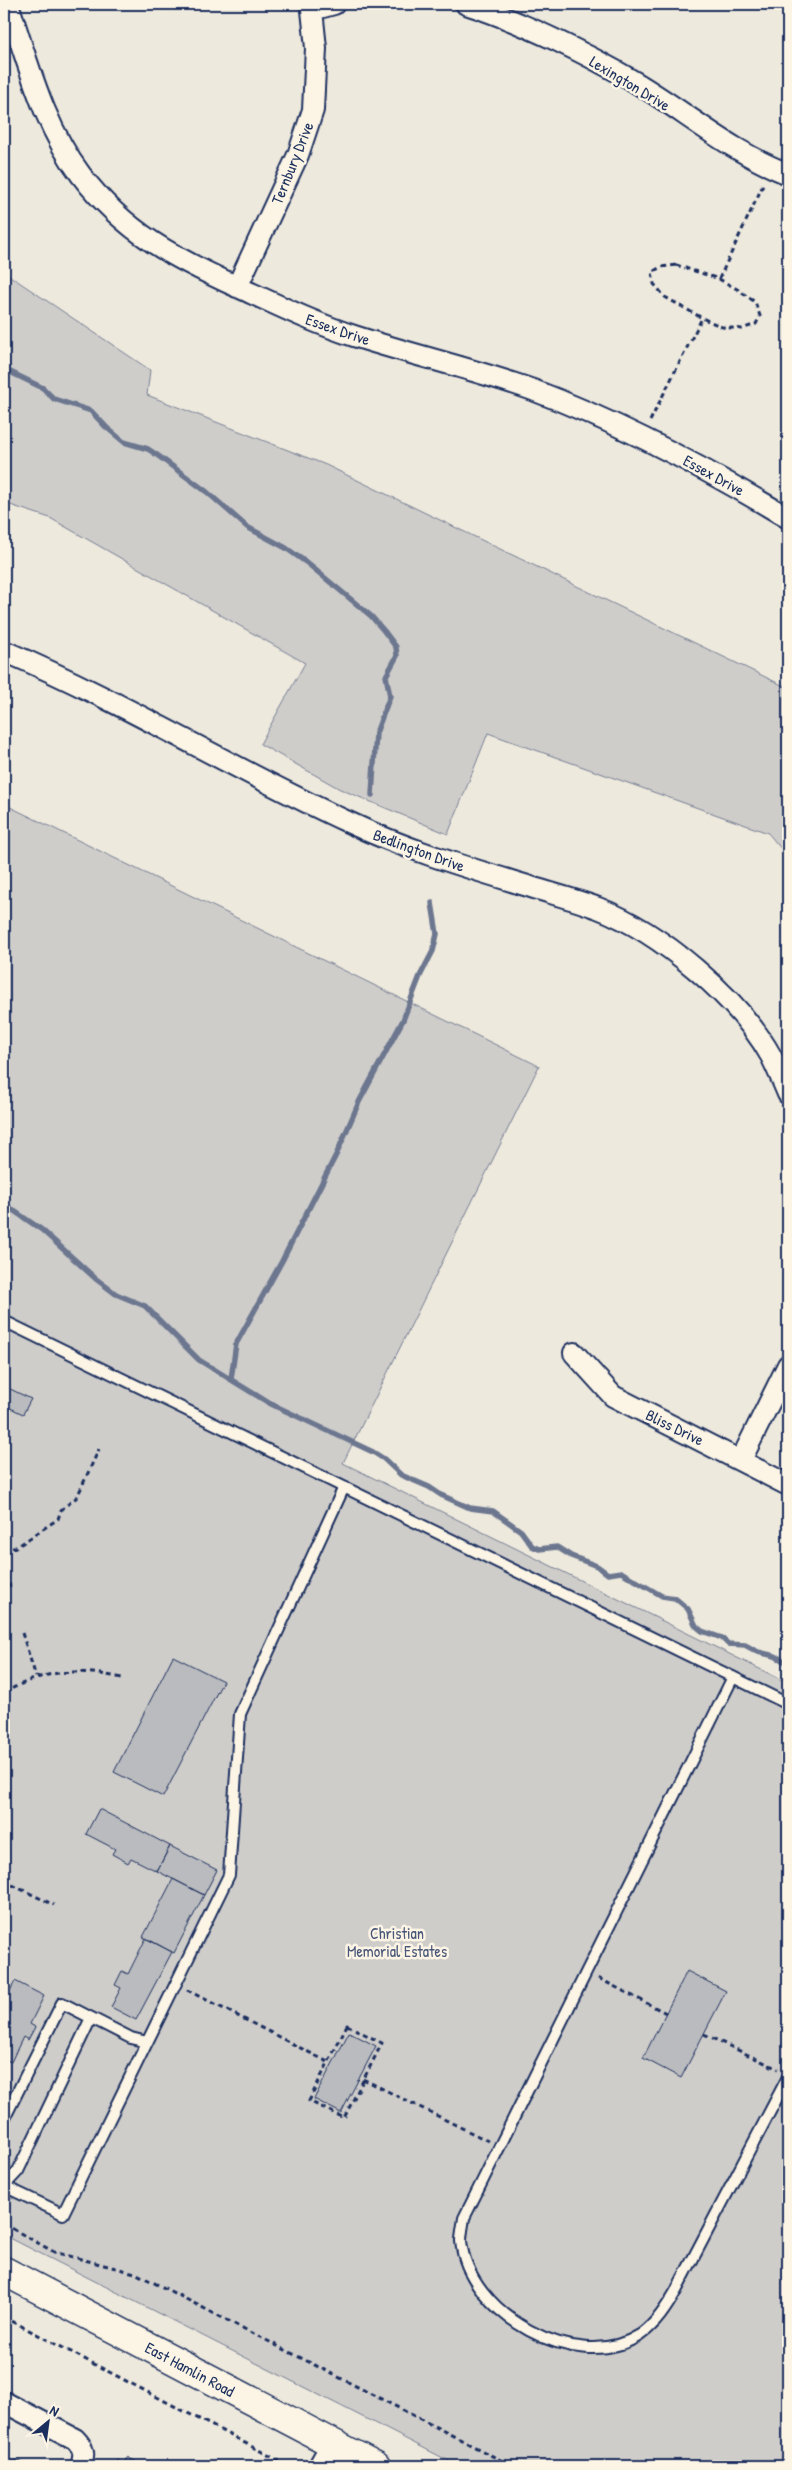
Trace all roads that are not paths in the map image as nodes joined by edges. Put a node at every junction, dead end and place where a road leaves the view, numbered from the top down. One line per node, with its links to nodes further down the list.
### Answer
1 (8, 4): 6 (street, Essex Drive)
2 (334, 4): 4 (street)
3 (466, 4): 5 (street, Lexington Drive)
4 (311, 7): 6 (street, Ternbury Drive)
5 (780, 170)
6 (238, 287): 7 (street, Essex Drive)
7 (788, 518)
8 (4, 651): 9 (street, Bedlington Drive)
9 (788, 1094)
10 (4, 1320): 15 (lane)
11 (574, 1353): 13 (street, Bliss Drive)
12 (788, 1365): 13 (street)
13 (742, 1460): 14 (street, Bliss Drive)
14 (788, 1485)
15 (344, 1487): 16 (lane); 19 (lane)
16 (733, 1677): 17 (lane); 20 (lane)
17 (788, 1704)
18 (91, 2018): 19 (lane); 21 (lane); 22 (lane)
19 (147, 2042): 22 (lane)
20 (784, 2074)
21 (4, 2119)
22 (4, 2186)
23 (4, 2271): 25 (street, East Hamlin Road)
24 (4, 2402): 26 (street)
25 (325, 2455): 27 (street, East Hamlin Road)
26 (81, 2466)
27 (376, 2466)

